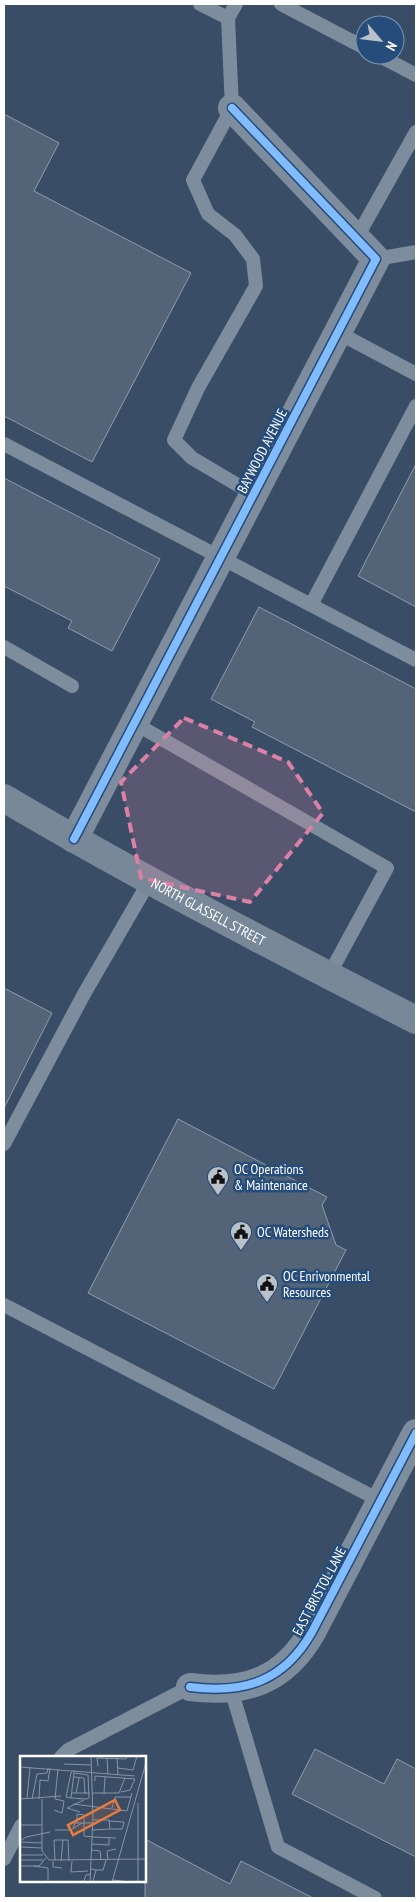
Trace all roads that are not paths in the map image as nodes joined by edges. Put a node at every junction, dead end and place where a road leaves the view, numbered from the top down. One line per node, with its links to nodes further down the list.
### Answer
1 (200, 4): 4 (lane)
2 (236, 4): 4 (lane)
3 (281, 4): 5 (lane)
4 (228, 18): 8 (lane)
5 (355, 43)
6 (396, 65): 7 (lane)
7 (416, 76)
8 (232, 108): 10 (street); 17 (lane)
9 (416, 132): 10 (lane)
10 (356, 239): 12 (street)
11 (416, 252): 12 (lane)
12 (376, 260): 13 (street, BAYWOOD AVENUE)
13 (337, 332): 14 (lane); 17 (street, BAYWOOD AVENUE)
14 (416, 374)
15 (416, 406): 19 (lane)
16 (4, 444): 18 (lane)
17 (253, 494): 18 (street, BAYWOOD AVENUE)
18 (220, 558): 19 (lane); 23 (street, BAYWOOD AVENUE)
19 (311, 605): 21 (lane)
20 (4, 647): 22 (lane)
21 (416, 660)
22 (72, 686)
23 (134, 723): 25 (street, BAYWOOD AVENUE); 27 (lane)
24 (4, 798): 25 (main road, NORTH GLASSELL STREET)
25 (74, 839): 26 (main road, NORTH GLASSELL STREET)
26 (150, 880): 27 (main road, NORTH GLASSELL STREET); 29 (lane)
27 (329, 975): 28 (main road, NORTH GLASSELL STREET)
28 (416, 1020)
29 (4, 1144)
30 (4, 1305): 32 (lane)
31 (416, 1433): 32 (street, EAST BRISTOL LANE)
32 (381, 1501): 34 (street, EAST BRISTOL LANE)
33 (190, 1687): 34 (street, EAST BRISTOL LANE); 35 (lane)
34 (231, 1689): 38 (lane)
35 (61, 1756)
36 (20, 1828): 37 (lane)
37 (4, 1859)
38 (375, 1898)

